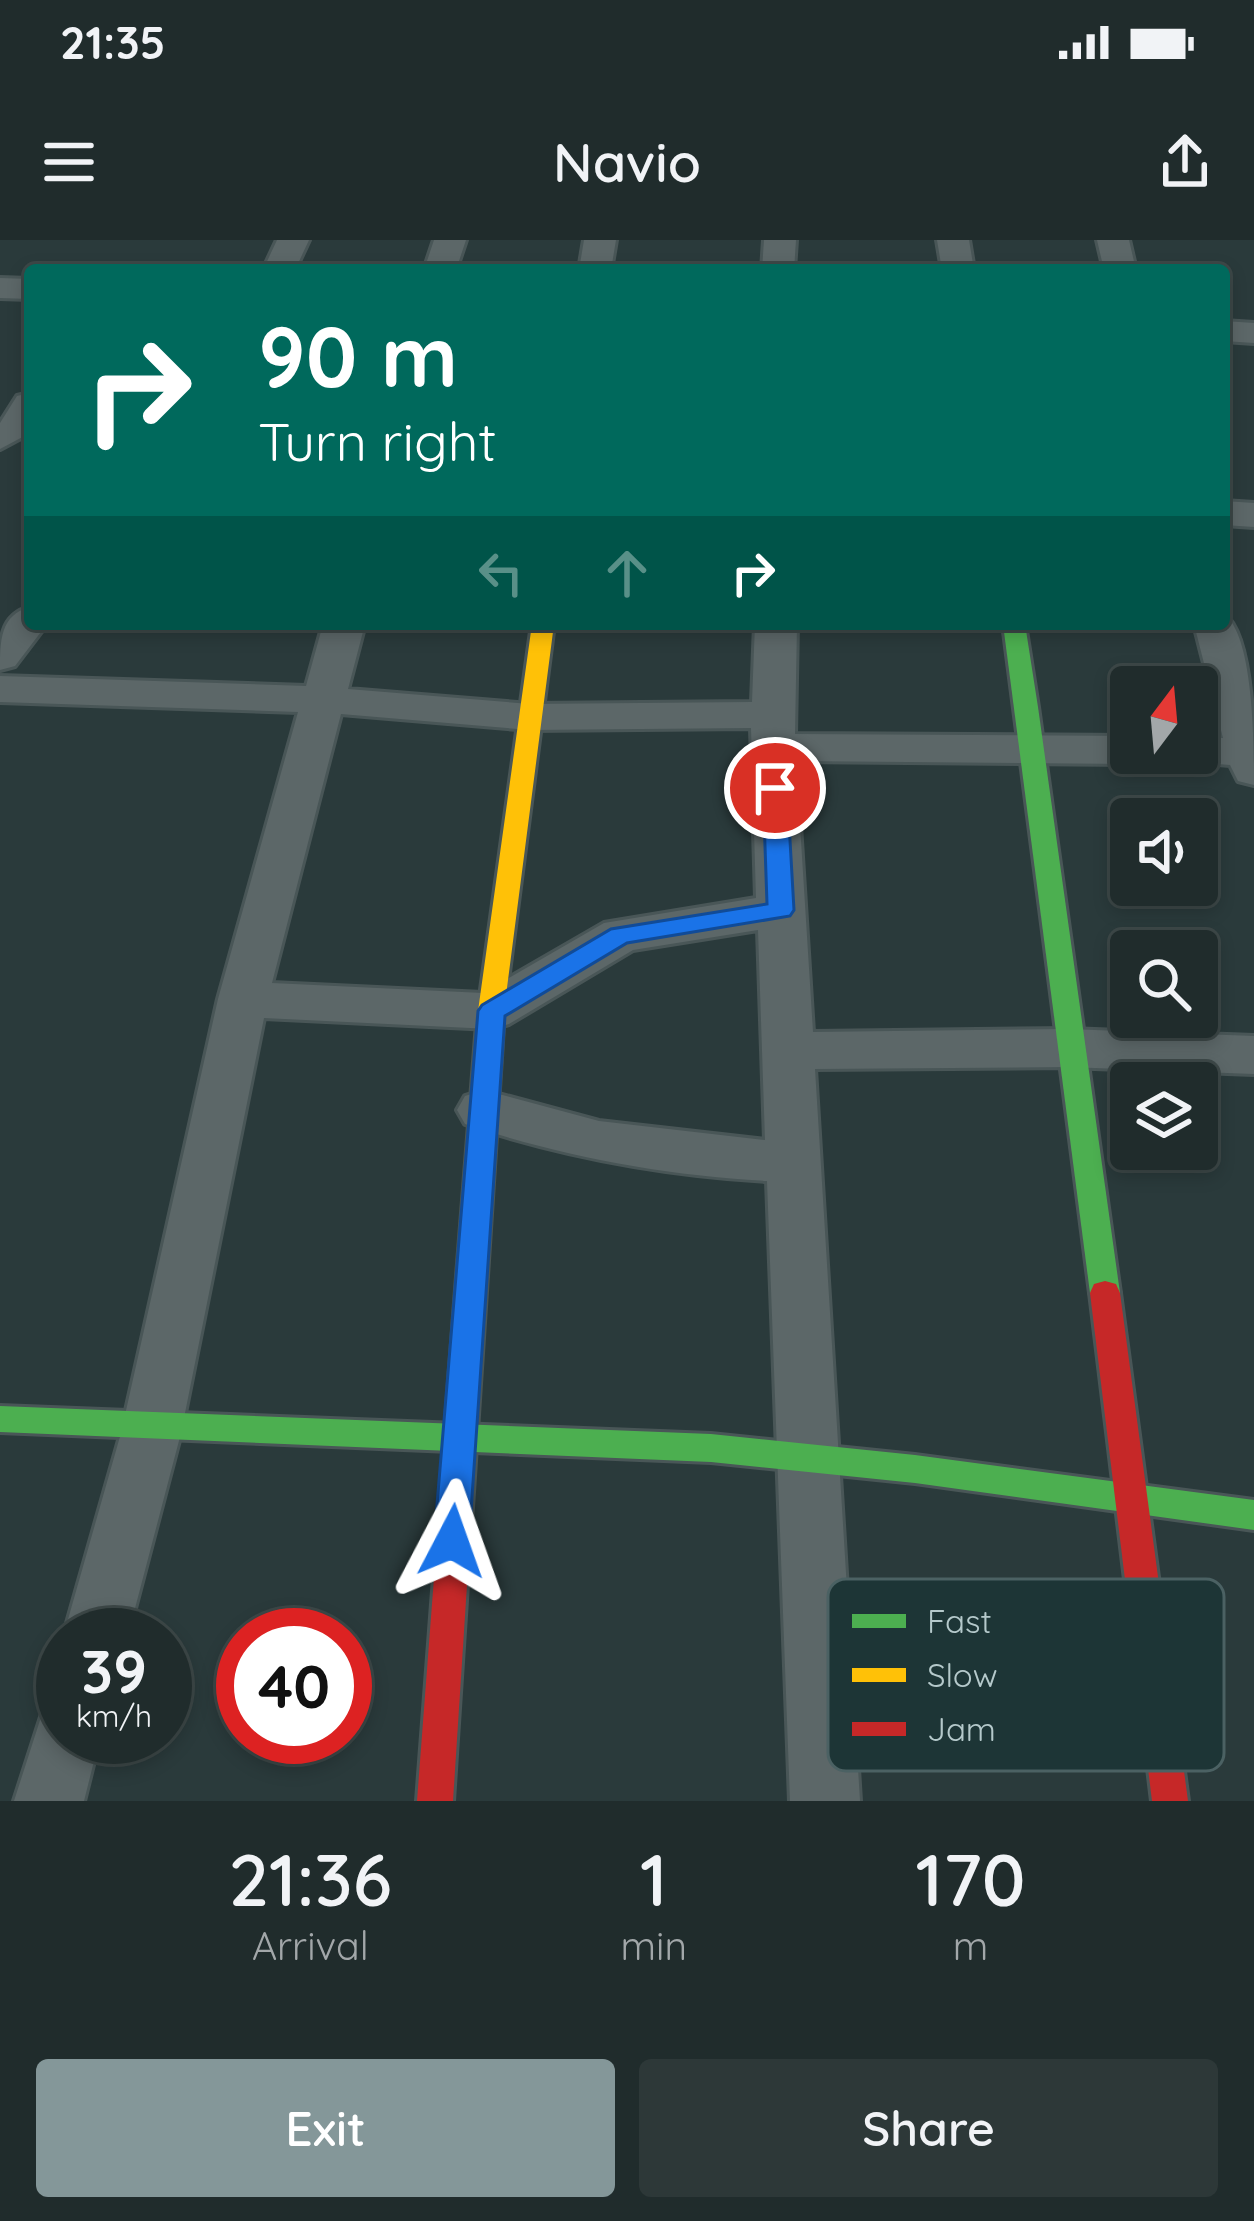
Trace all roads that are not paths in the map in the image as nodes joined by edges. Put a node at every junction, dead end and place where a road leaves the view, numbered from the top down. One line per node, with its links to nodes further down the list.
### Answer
1 (24, 414): 2 (street)
2 (0, 438)
3 (24, 627): 9 (street)
4 (342, 630): 11 (street)
5 (542, 630): 12 (street)
6 (776, 630): 13 (street)
7 (1015, 630): 14 (street)
8 (1217, 630): 17 (street)
9 (0, 657)
10 (0, 688): 11 (street)
11 (324, 700): 12 (street); 19 (street)
12 (530, 717): 13 (street); 20 (street)
13 (774, 731): 14 (street); 18 (street)
14 (1034, 748): 15 (street); 21 (street)
15 (1110, 750)
16 (1218, 754): 17 (street)
17 (1253, 758)
18 (781, 910): 20 (street); 22 (street)
19 (243, 999): 20 (street); 27 (street)
20 (491, 1011): 24 (street)
21 (1069, 1048): 22 (street); 23 (street); 30 (street)
22 (788, 1051): 25 (street)
23 (1254, 1055)
24 (484, 1110): 25 (street); 28 (street)
25 (794, 1162): 29 (street)
26 (0, 1419): 27 (street)
27 (151, 1432): 28 (street); 33 (street)
28 (459, 1439): 29 (street); 37 (street)
29 (811, 1456): 30 (street); 38 (street)
30 (1132, 1502): 31 (street); 32 (street)
31 (1254, 1515)
32 (1142, 1579)
33 (102, 1608)
34 (59, 1764): 36 (street)
35 (1166, 1771): 39 (street)
36 (49, 1801)
37 (435, 1801)
38 (825, 1801)
39 (1170, 1801)

